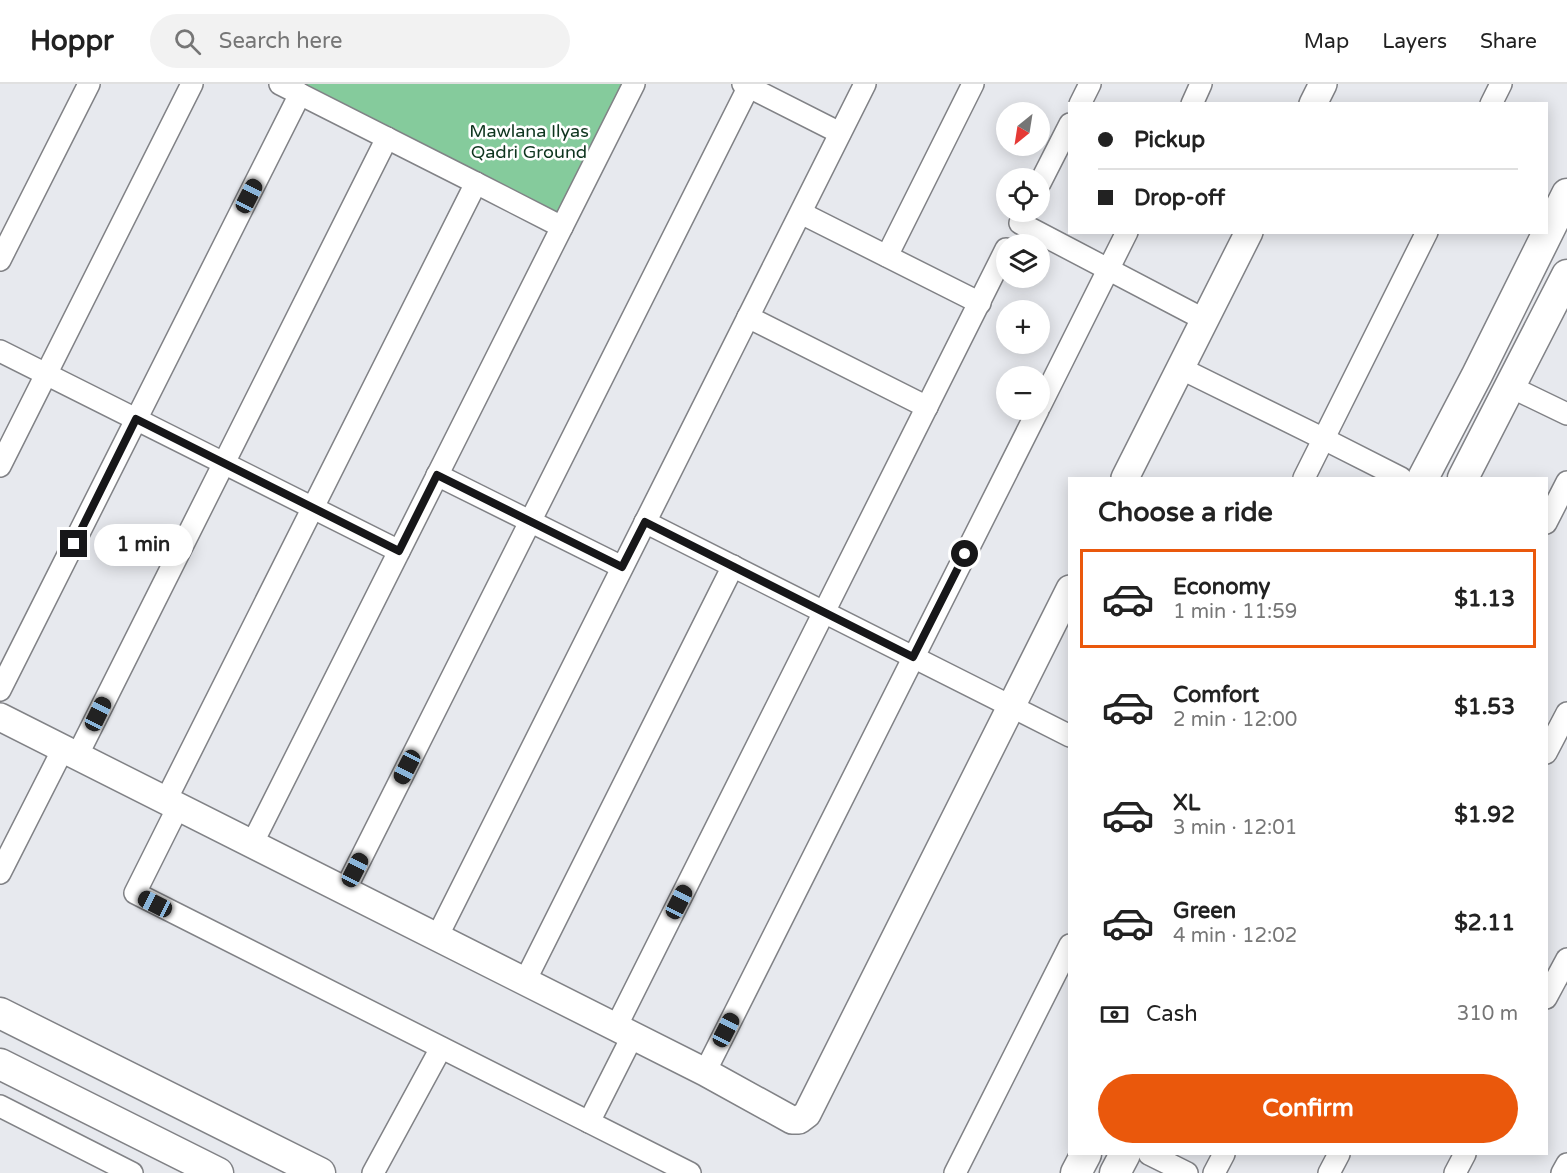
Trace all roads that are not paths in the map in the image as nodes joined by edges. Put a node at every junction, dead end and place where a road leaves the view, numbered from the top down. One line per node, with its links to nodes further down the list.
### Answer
1 (88, 84): 31 (street)
2 (192, 84): 43 (street)
3 (280, 84): 12 (street)
4 (634, 84): 25 (street)
5 (865, 84): 18 (street)
6 (973, 84): 32 (street)
7 (1089, 84): 13 (street)
8 (1202, 84): 14 (street)
9 (1323, 84): 15 (street)
10 (1501, 84): 16 (street)
11 (747, 85): 18 (street); 62 (street)
12 (300, 94): 19 (street); 48 (street)
13 (1081, 102)
14 (1193, 102)
15 (1314, 102)
16 (1492, 102)
17 (1068, 128): 20 (street)
18 (840, 133): 23 (street)
19 (387, 138): 21 (street); 51 (street)
20 (1048, 168)
21 (476, 183): 25 (street); 60 (street)
22 (1567, 194): 26 (main road)
23 (801, 213): 32 (street); 39 (street)
24 (1031, 222): 33 (street)
25 (562, 227): 53 (street)
26 (1548, 232)
27 (1126, 234): 33 (street)
28 (1247, 234): 40 (street)
29 (1426, 234): 50 (street)
30 (1547, 234): 36 (main road)
31 (1, 255)
32 (887, 256): 37 (street)
33 (1109, 268): 40 (street); 44 (street)
34 (996, 270): 37 (street)
35 (1567, 275): 38 (main road)
36 (1521, 286): 38 (main road); 57 (main road)
37 (980, 303): 46 (street)
38 (1552, 303): 45 (main road)
39 (748, 317): 46 (street); 63 (street)
40 (1205, 320): 42 (street)
41 (0, 351): 43 (street)
42 (1180, 368): 50 (street); 54 (street)
43 (46, 374): 48 (street); 52 (street)
44 (1050, 386)
45 (1511, 387): 47 (street); 58 (main road)
46 (927, 407): 68 (street)
47 (1567, 414)
48 (136, 419): 51 (street); 70 (street)
49 (1033, 420): 69 (street)
50 (1324, 439): 55 (street); 56 (street)
51 (224, 463): 60 (street); 76 (street)
52 (0, 466)
53 (437, 475): 62 (street); 64 (street)
54 (1126, 477)
55 (1305, 477)
56 (1399, 477)
57 (1424, 477)
58 (1464, 477)
59 (1567, 482): 61 (street)
60 (313, 508): 64 (street); 77 (street)
61 (1548, 519)
62 (530, 521): 66 (street); 80 (street)
63 (645, 522): 65 (street); 66 (street)
64 (399, 551): 78 (street)
65 (733, 566): 68 (street); 84 (street)
66 (622, 567): 81 (street)
67 (1068, 593): 71 (street)
68 (824, 613): 69 (street); 87 (street)
69 (913, 657): 71 (street); 90 (street)
70 (0, 690)
71 (1011, 706): 74 (street); 90 (street)
72 (1567, 712): 75 (street)
73 (0, 717): 76 (street)
74 (1068, 735)
75 (1548, 749)
76 (70, 752): 77 (street); 79 (street)
77 (172, 803): 78 (street); 88 (street)
78 (252, 844): 80 (street)
79 (0, 873)
80 (345, 891): 81 (street)
81 (437, 937): 84 (street)
82 (1068, 949): 105 (street)
83 (1567, 959): 85 (street)
84 (525, 981): 87 (street)
85 (1548, 994)
86 (0, 1013): 102 (main road)
87 (624, 1031): 90 (street); 92 (street)
88 (441, 1048): 92 (street); 103 (street)
89 (0, 1064): 101 (main road)
90 (705, 1072)
91 (0, 1106): 100 (street)
92 (589, 1122): 104 (street)
93 (1085, 1155): 106 (main road)
94 (1124, 1155): 107 (main road)
95 (1151, 1155): 108 (street)
96 (1223, 1155): 109 (street)
97 (1338, 1155): 110 (street)
98 (1464, 1155): 111 (street)
99 (1567, 1164): 112 (street)
100 (132, 1173)
101 (218, 1173)
102 (320, 1173)
103 (373, 1173)
104 (690, 1173)
105 (955, 1173)
106 (1076, 1173)
107 (1115, 1173)
108 (1187, 1173)
109 (1214, 1173)
110 (1329, 1173)
111 (1455, 1173)
112 (1562, 1173)

